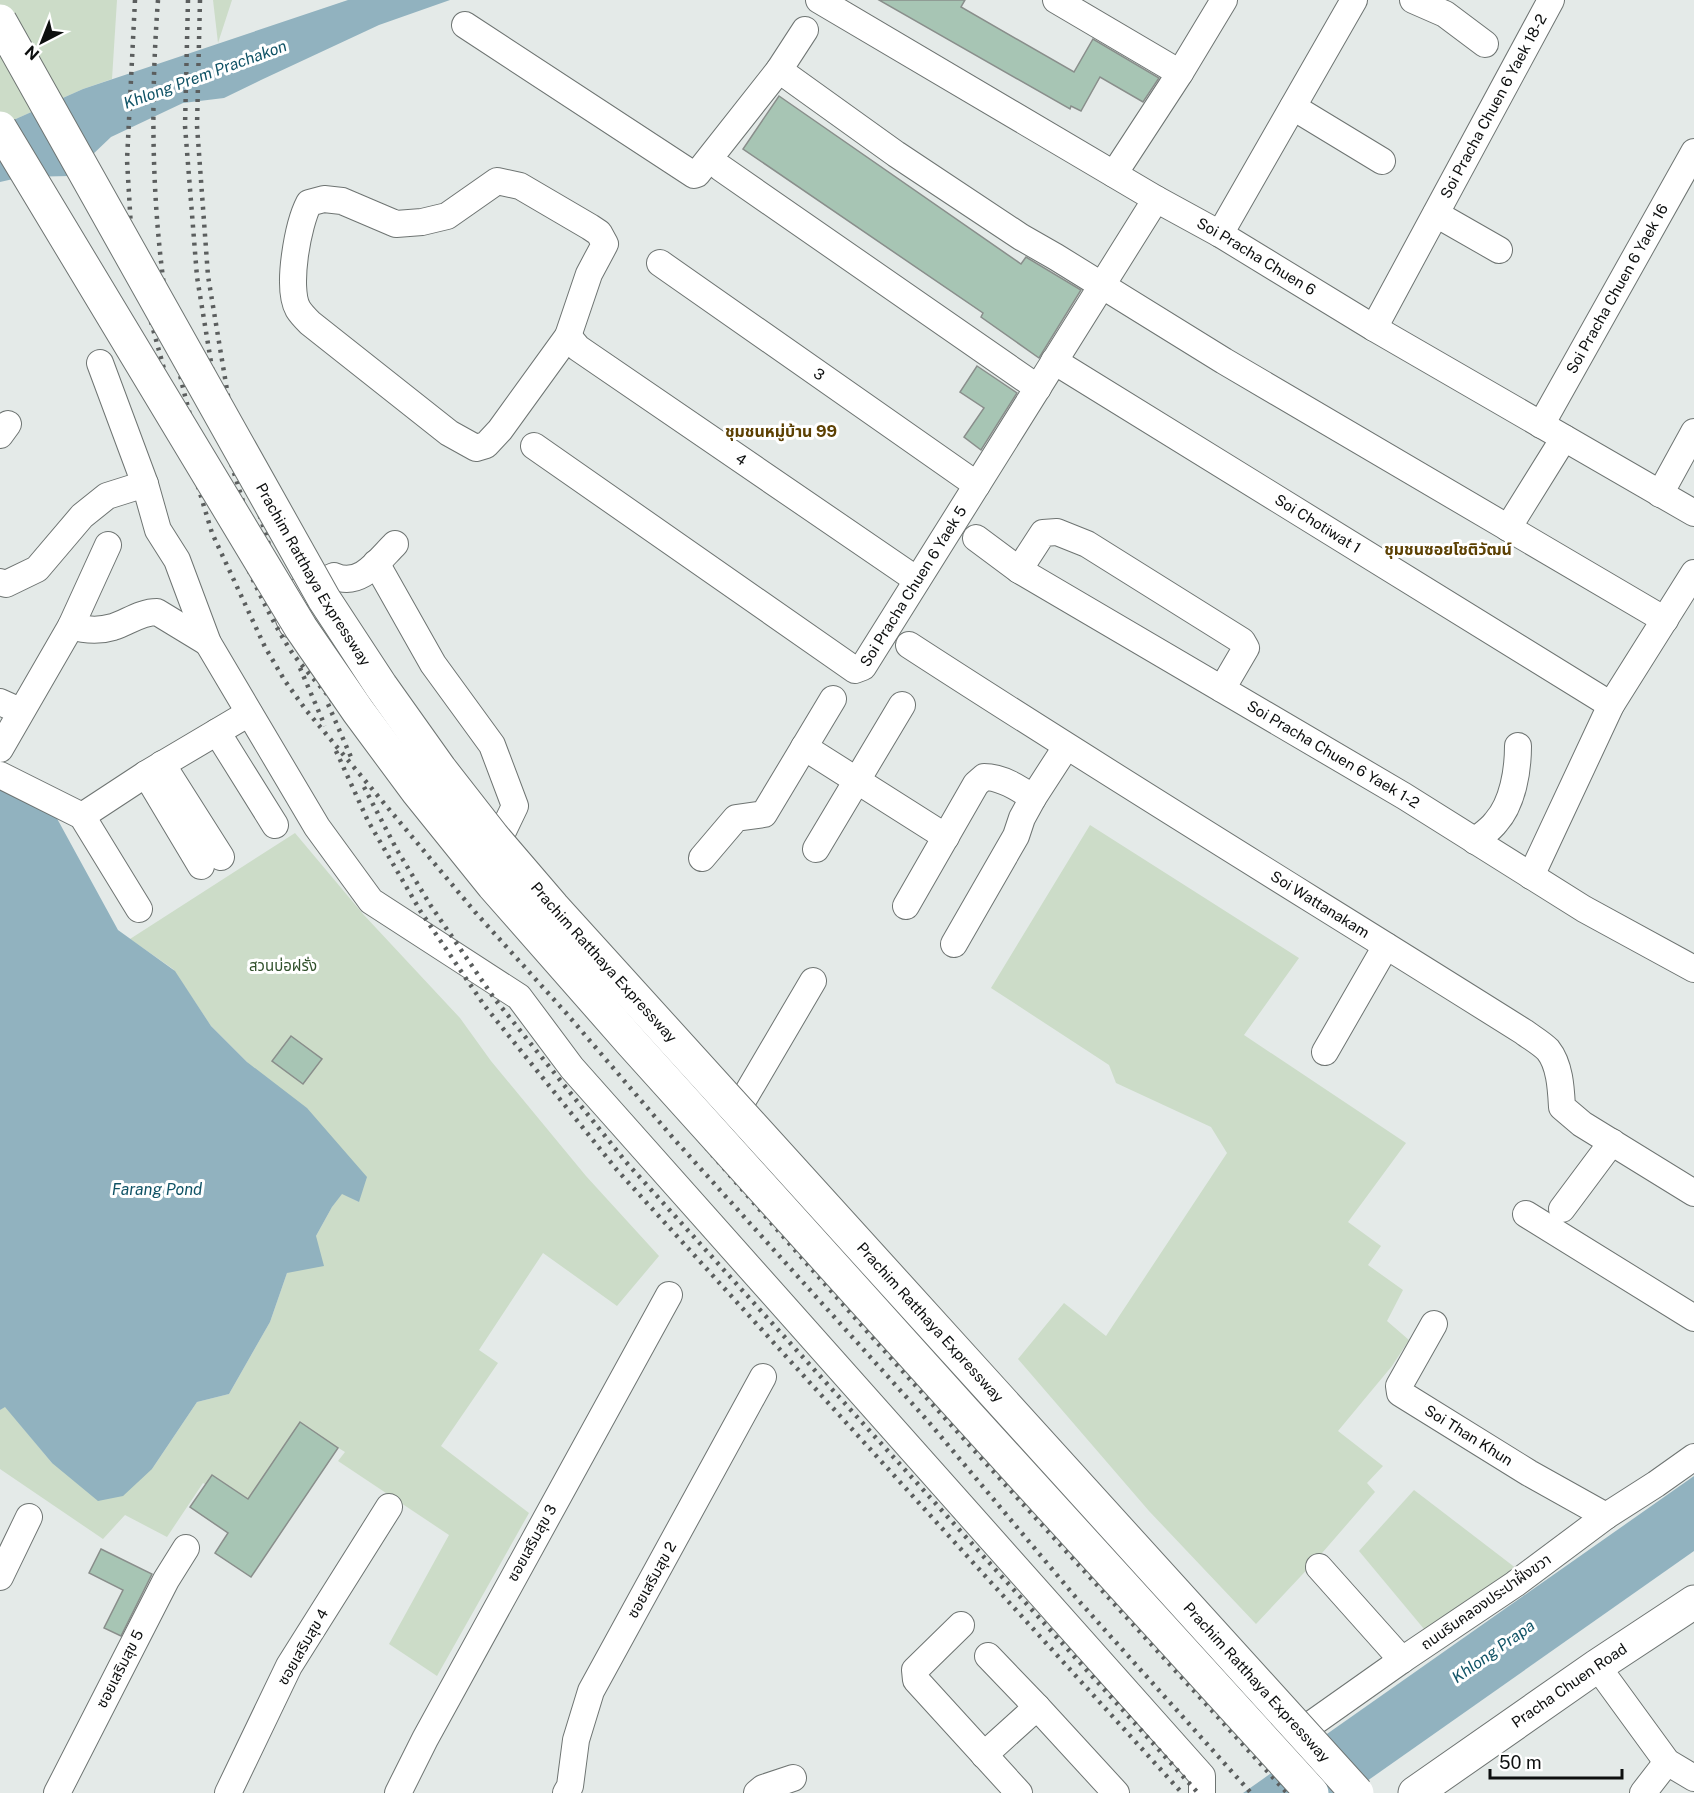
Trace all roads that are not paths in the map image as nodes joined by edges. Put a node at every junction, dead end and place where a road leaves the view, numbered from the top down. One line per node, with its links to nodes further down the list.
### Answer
1 (819, 0): 19 (street, Soi Pracha Chuen 6)
2 (1056, 0): 13 (street)
3 (1224, 0): 13 (street)
4 (1354, 0): 14 (street)
5 (1413, 0): 7 (street)
6 (1551, 0): 21 (street, Soi Pracha Chuen 6 Yaek 18-2)
7 (1448, 7): 11 (street)
8 (0, 21): 119 (main road, Prachim Ratthaya Expressway, bridge)
9 (465, 25): 12 (street)
10 (806, 30): 12 (street)
11 (1485, 44)
12 (779, 70): 25 (street)
13 (1180, 73): 19 (street)
14 (1293, 107): 16 (street); 22 (street)
15 (0, 128): 118 (main road, Prachim Ratthaya Expressway, bridge)
16 (1382, 161)
17 (721, 168): 30 (street)
18 (1690, 168): 31 (street, Soi Pracha Chuen 6 Yaek 16)
19 (1114, 174): 20 (street, Soi Pracha Chuen 6)
20 (1156, 199): 22 (street, Soi Pracha Chuen 6); 25 (street, Soi Pracha Chuen 6 Yaek 5)
21 (1436, 214): 23 (street); 26 (street, Soi Pracha Chuen 6 Yaek 18-2)
22 (1220, 234): 26 (street, Soi Pracha Chuen 6)
23 (1500, 250)
24 (660, 263): 36 (street, 3)
25 (1102, 286): 28 (street, Soi Pracha Chuen 6 Yaek 5); 39 (street)
26 (1374, 328): 31 (street, Soi Pracha Chuen 6)
27 (568, 336): 27 (street); 46 (street, 4)
28 (1054, 362): 30 (street, Soi Pracha Chuen 6 Yaek 5); 55 (street, Soi Chotiwat 1)
29 (100, 363): 35 (street)
30 (1038, 388): 36 (street, Soi Pracha Chuen 6 Yaek 5)
31 (1541, 425): 33 (street, Soi Pracha Chuen 6)
32 (1694, 432): 37 (street)
33 (1564, 438): 37 (street, Soi Pracha Chuen 6); 39 (street)
34 (534, 446): 46 (street, Soi Pracha Chuen 6 Yaek 5)
35 (145, 484): 47 (street); 50 (street)
36 (977, 485): 46 (street, Soi Pracha Chuen 6 Yaek 5)
37 (1660, 494): 38 (street, Soi Pracha Chuen 6)
38 (1694, 513)
39 (1508, 528): 48 (street)
40 (976, 538): 44 (street, Soi Pracha Chuen 6 Yaek 1-2)
41 (395, 544): 43 (street)
42 (108, 545): 49 (street)
43 (376, 563): 75 (street); 75 (street)
44 (1019, 570): 52 (street, Soi Pracha Chuen 6 Yaek 1-2); 52 (street)
45 (1694, 573): 48 (street)
46 (917, 580)
47 (0, 582)
48 (1665, 620): 55 (street)
49 (71, 626): 50 (street); 56 (street)
50 (207, 643): 57 (street)
51 (909, 645): 61 (street, Soi Wattanakam)
52 (1222, 689): 70 (street, Soi Pracha Chuen 6 Yaek 1-2)
53 (833, 699): 60 (street)
54 (902, 705): 65 (street)
55 (1611, 705): 74 (street)
56 (10, 706): 62 (street)
57 (249, 713): 58 (street); 109 (street)
58 (217, 732): 63 (street); 68 (street)
59 (1518, 746): 70 (street)
60 (804, 747): 65 (street); 72 (street)
61 (1065, 747): 66 (street); 79 (street, Soi Wattanakam)
62 (0, 749)
63 (154, 769): 67 (street); 73 (street)
64 (0, 775): 67 (street)
65 (857, 782): 69 (street); 71 (street)
66 (1033, 798): 69 (street); 78 (street)
67 (82, 816): 77 (street)
68 (275, 825)
69 (946, 837): 76 (street)
70 (1475, 841): 74 (street, Soi Pracha Chuen 6 Yaek 1-2)
71 (816, 849)
72 (702, 858)
73 (211, 862)
74 (1531, 876): 80 (street, Soi Pracha Chuen 6 Yaek 1-2)
75 (478, 879): 83 (street)
76 (906, 906)
77 (139, 909)
78 (954, 944)
79 (1386, 945): 82 (street); 84 (street, Soi Wattanakam)
80 (1694, 969)
81 (813, 981): 83 (street)
82 (1324, 1052)
83 (718, 1142): 102 (street, ถนนริมคลองประปาฝั่งขวา)
84 (1612, 1142): 85 (street, Soi Wattanakam); 86 (street)
85 (1694, 1193)
86 (1562, 1209)
87 (1526, 1214): 89 (street)
88 (669, 1294): 113 (street, ซอยเสริมสุข 3)
89 (1694, 1318)
90 (1434, 1324): 95 (street, Soi Than Khun)
91 (763, 1377): 114 (street, ซอยเสริมสุข 2)
92 (1694, 1457): 95 (street, ถนนริมคลองประปาฝั่งขวา)
93 (389, 1507): 112 (street, ซอยเสริมสุข 4)
94 (29, 1516): 98 (street)
95 (1606, 1516): 102 (street, ถนนริมคลองประปาฝั่งขวา)
96 (186, 1548): 111 (street, ซอยเสริมสุข 5)
97 (1319, 1567): 102 (street)
98 (0, 1576)
99 (1694, 1602): 103 (main road, Pracha Chuen Road)
100 (961, 1625): 105 (street)
101 (988, 1656): 104 (street)
102 (1402, 1659)
103 (1597, 1666): 106 (street); 110 (main road, Pracha Chuen Road)
104 (1037, 1707): 105 (street); 117 (street)
105 (984, 1755): 116 (street)
106 (1667, 1762): 108 (street); 120 (street)
107 (793, 1778): 115 (street)
108 (1694, 1778)
109 (1202, 1784)
110 (1430, 1789)
111 (57, 1793)
112 (228, 1793)
113 (398, 1793)
114 (566, 1793)
115 (757, 1793)
116 (1019, 1793)
117 (1116, 1793)
118 (1312, 1793)
119 (1356, 1793)
120 (1643, 1793)

